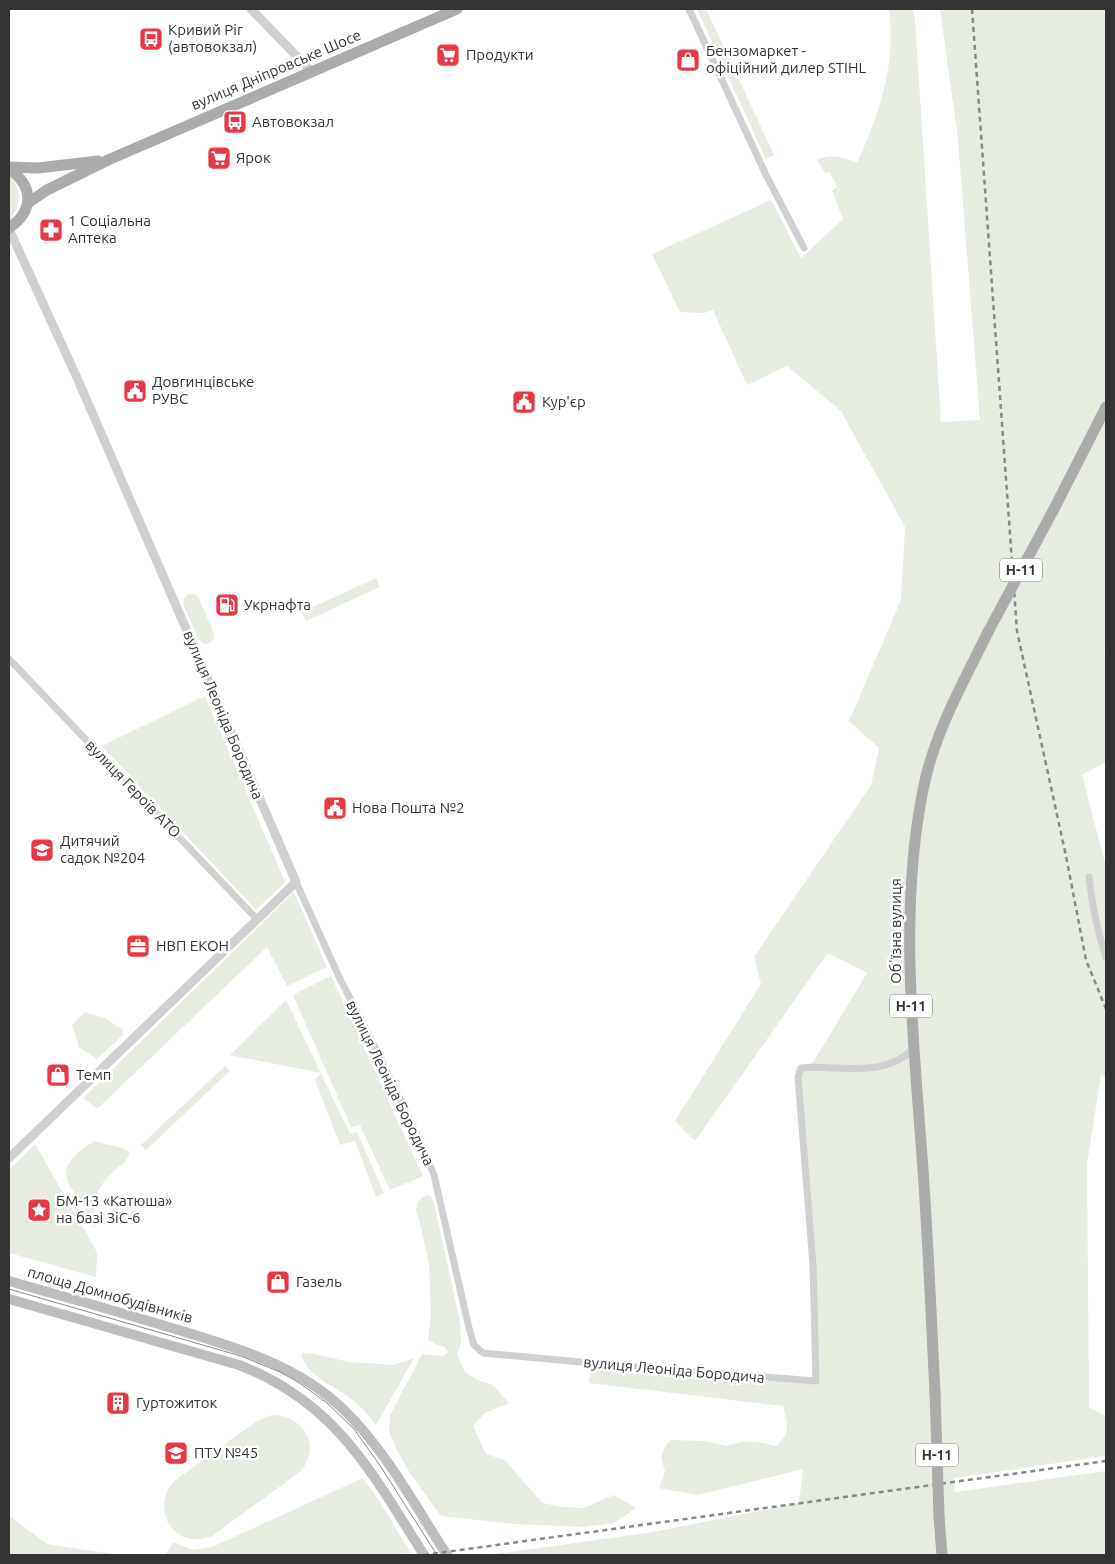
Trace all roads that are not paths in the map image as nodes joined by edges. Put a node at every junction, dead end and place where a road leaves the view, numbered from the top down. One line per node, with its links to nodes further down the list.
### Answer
1 (251, 9): 4 (street)
2 (457, 9): 4 (main road, вулиця Дніпровське Шосе)
3 (689, 9): 9 (street)
4 (311, 71): 5 (main road, вулиця Дніпровське Шосе)
5 (108, 160): 6 (main road); 7 (main road)
6 (9, 168): 7 (main road)
7 (28, 203): 8 (main road)
8 (9, 229): 13 (street, вулиця Леоніда Бородича)
9 (804, 248)
10 (1106, 407): 16 (main road, Обʼїзна вулиця / Н-11, bridge)
11 (9, 659): 14 (street, вулиця Героїв АТО)
12 (1089, 877): 15 (street)
13 (296, 882): 14 (street); 16 (street, вулиця Леоніда Бородича)
14 (257, 919): 17 (street)
15 (1106, 957)
16 (914, 1048): 22 (main road, Обʼїзна вулиця / Н-11, bridge)
17 (9, 1158)
18 (9, 1281): 21 (main road, площа Домнобудівників)
19 (9, 1299): 20 (main road, площа Домнобудівників)
20 (424, 1555)
21 (446, 1555)
22 (942, 1555)

